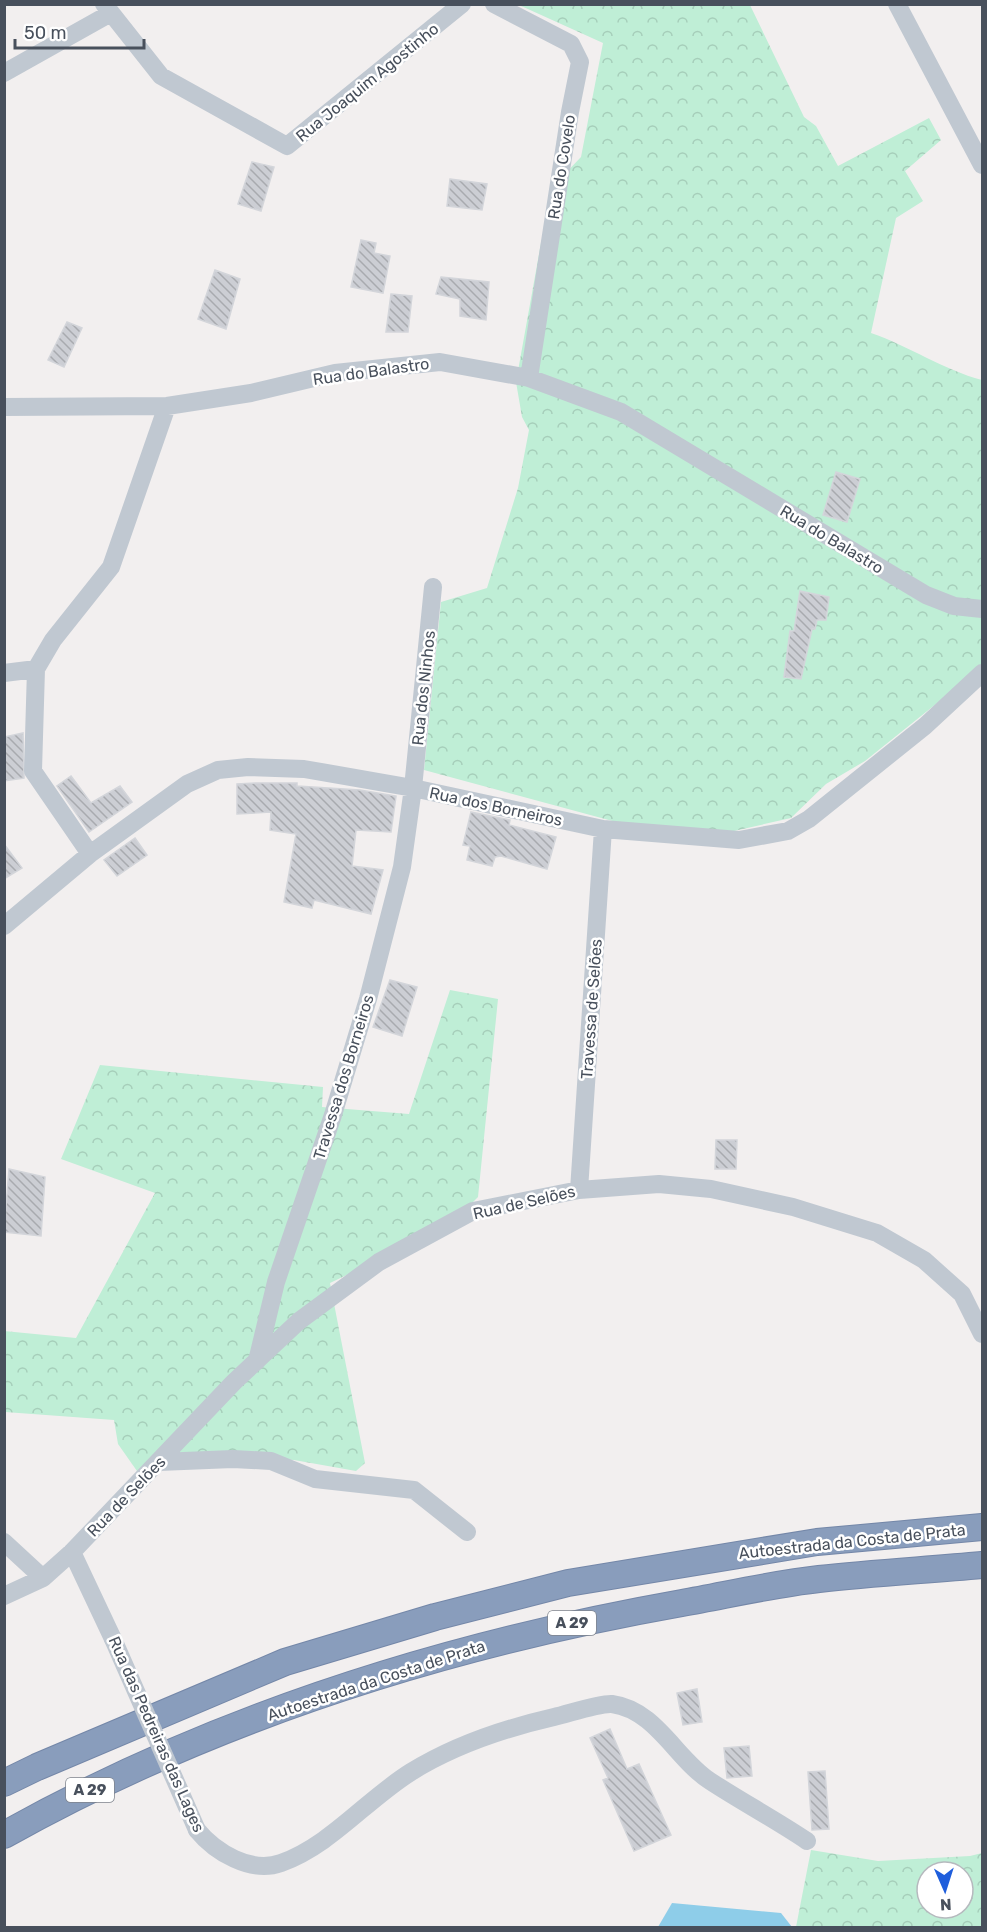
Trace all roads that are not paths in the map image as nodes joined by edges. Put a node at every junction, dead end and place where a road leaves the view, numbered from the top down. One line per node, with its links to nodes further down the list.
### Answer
1 (462, 4): 4 (street, Rua Joaquim Agostinho)
2 (494, 4): 7 (street, Rua do Covelo)
3 (897, 4): 6 (street)
4 (107, 9): 5 (street)
5 (4, 73)
6 (982, 165)
7 (529, 378): 8 (street, Rua do Balastro); 11 (street, Rua do Balastro)
8 (167, 406): 9 (street, Rua do Balastro); 12 (street)
9 (4, 407)
10 (433, 587): 15 (street, Rua dos Ninhos)
11 (982, 609)
12 (36, 669): 13 (street); 17 (street)
13 (4, 673)
14 (982, 674): 16 (street, Rua dos Borneiros)
15 (413, 788): 16 (street, Rua dos Borneiros); 17 (street, Rua dos Borneiros); 21 (street, Travessa dos Borneiros)
16 (603, 829): 19 (street, Travessa de Selões)
17 (90, 854): 18 (street, Rua dos Borneiros)
18 (4, 926)
19 (579, 1190): 20 (street, Rua de Selões); 21 (street, Rua de Selões)
20 (982, 1334)
21 (257, 1360): 22 (street, Rua de Selões)
22 (159, 1462): 24 (street); 26 (street, Rua de Selões)
23 (982, 1527): 30 (highway, Autoestrada da Costa de Prata / A 29)
24 (467, 1532)
25 (4, 1542): 28 (street)
26 (72, 1552): 28 (street, Rua de Selões); 32 (street, Rua das Pedreiras das Lages, bridge)
27 (982, 1565): 31 (highway, Autoestrada da Costa de Prata / A 29)
28 (43, 1578): 29 (street, Rua de Selões)
29 (4, 1596)
30 (4, 1783)
31 (4, 1835)
32 (807, 1840)

